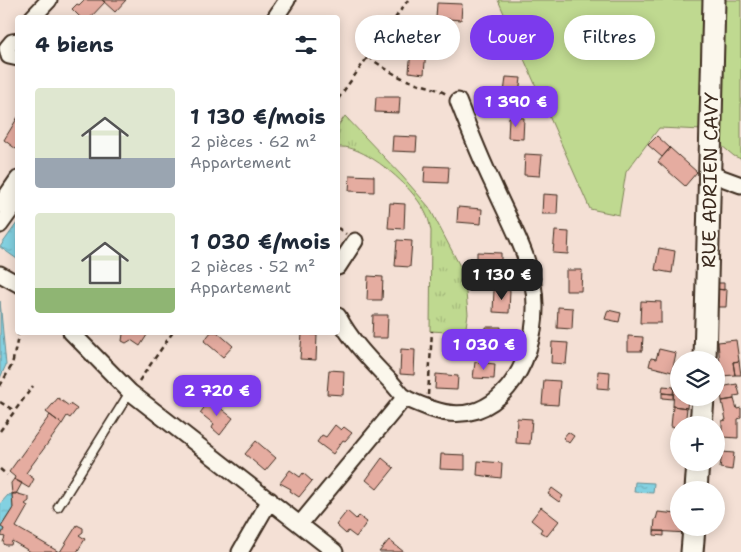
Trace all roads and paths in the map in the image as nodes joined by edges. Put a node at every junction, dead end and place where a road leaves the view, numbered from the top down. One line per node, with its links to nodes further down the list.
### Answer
1 (49, 0): 5 (street)
2 (287, 0): 6 (street)
3 (408, 0): 7 (path)
4 (714, 0): 12 (main road, RUE ADRIEN CAVY)
5 (35, 15)
6 (277, 15)
7 (397, 15)
8 (366, 60): 10 (path)
9 (372, 60): 11 (path)
10 (340, 96)
11 (458, 101): 33 (street)
12 (711, 174): 14 (street); 27 (main road, RUE ADRIEN CAVY)
13 (15, 183): 16 (street)
14 (741, 184)
15 (15, 204): 17 (street)
16 (0, 205)
17 (0, 225)
18 (355, 241): 19 (street)
19 (340, 264)
20 (0, 274): 21 (street)
21 (15, 282)
22 (340, 319): 31 (street)
23 (432, 332): 33 (path)
24 (18, 335): 28 (path)
25 (74, 335): 30 (street)
26 (171, 335): 30 (path)
27 (705, 351)
28 (0, 386)
29 (33, 386): 34 (path)
30 (130, 392): 38 (street); 39 (lane)
31 (405, 397): 33 (street); 40 (street)
32 (0, 402): 34 (path)
33 (427, 407)
34 (15, 411): 35 (path)
35 (0, 431)
36 (0, 470): 37 (path)
37 (7, 474)
38 (270, 500): 40 (street); 42 (street)
39 (58, 507)
40 (300, 524): 43 (street)
41 (693, 536): 44 (main road)
42 (240, 552)
43 (335, 552)
44 (692, 552)

